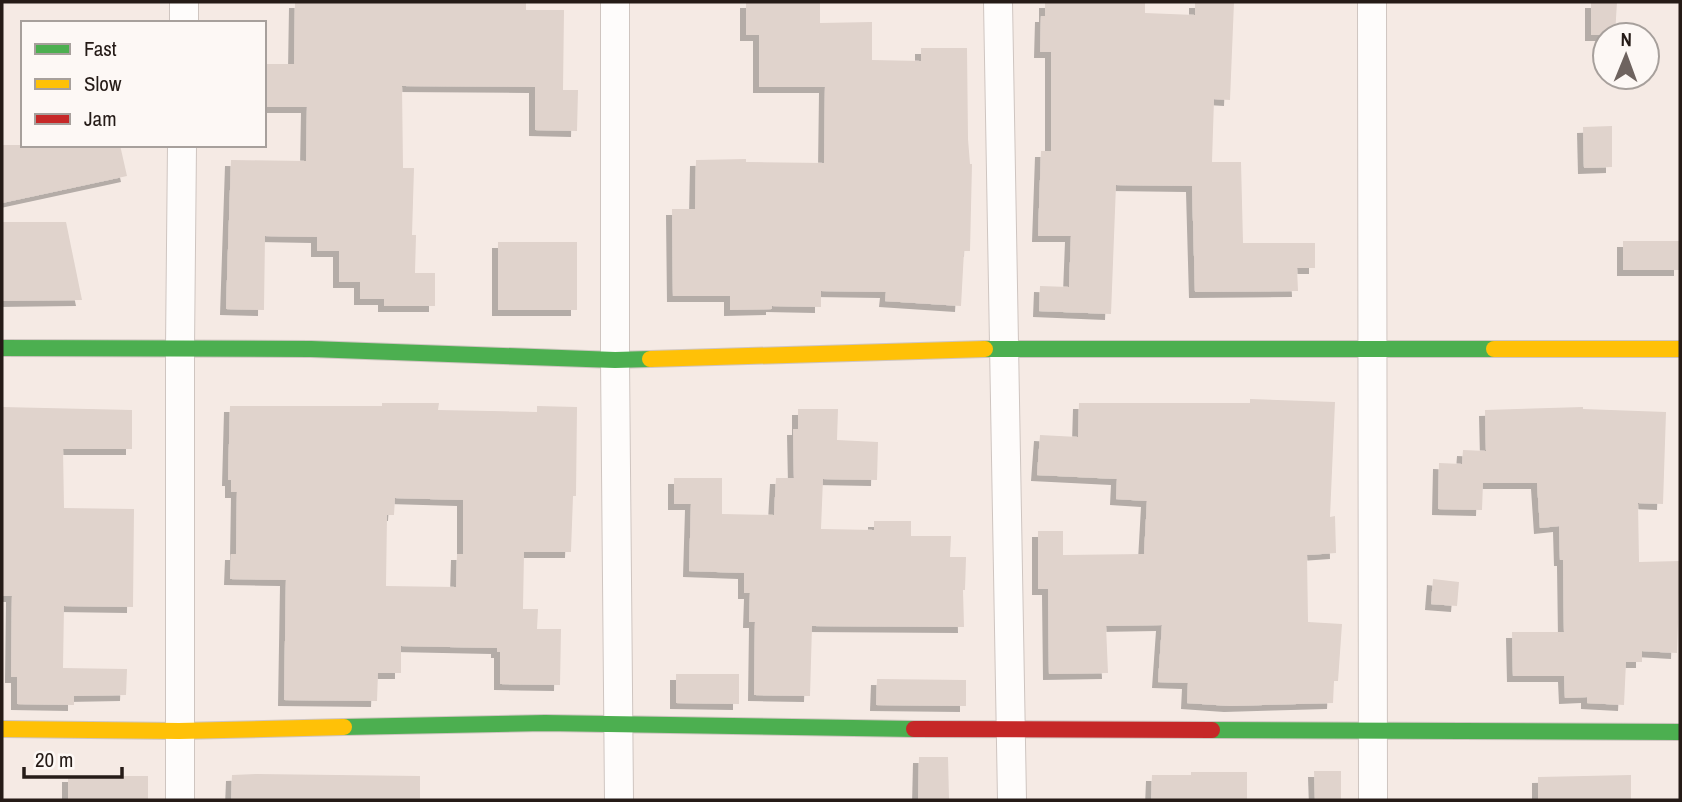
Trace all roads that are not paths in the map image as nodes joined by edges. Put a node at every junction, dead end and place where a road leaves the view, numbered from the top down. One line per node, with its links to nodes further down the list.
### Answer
1 (184, 2): 5 (street)
2 (615, 2): 12 (street)
3 (998, 2): 9 (street)
4 (1372, 2): 11 (street)
5 (184, 21)
6 (183, 147): 8 (street)
7 (2, 348): 8 (street)
8 (180, 348): 12 (street); 16 (street)
9 (1003, 348): 11 (street); 12 (street); 17 (street)
10 (1680, 349): 11 (street)
11 (1373, 350): 15 (street)
12 (615, 360): 13 (street)
13 (618, 724): 16 (street); 17 (street); 20 (street)
14 (2, 729): 16 (street)
15 (1371, 729): 17 (street); 18 (street); 22 (street)
16 (179, 731): 19 (street)
17 (1012, 731): 21 (street)
18 (1680, 732)
19 (180, 800)
20 (619, 800)
21 (1012, 800)
22 (1373, 800)

